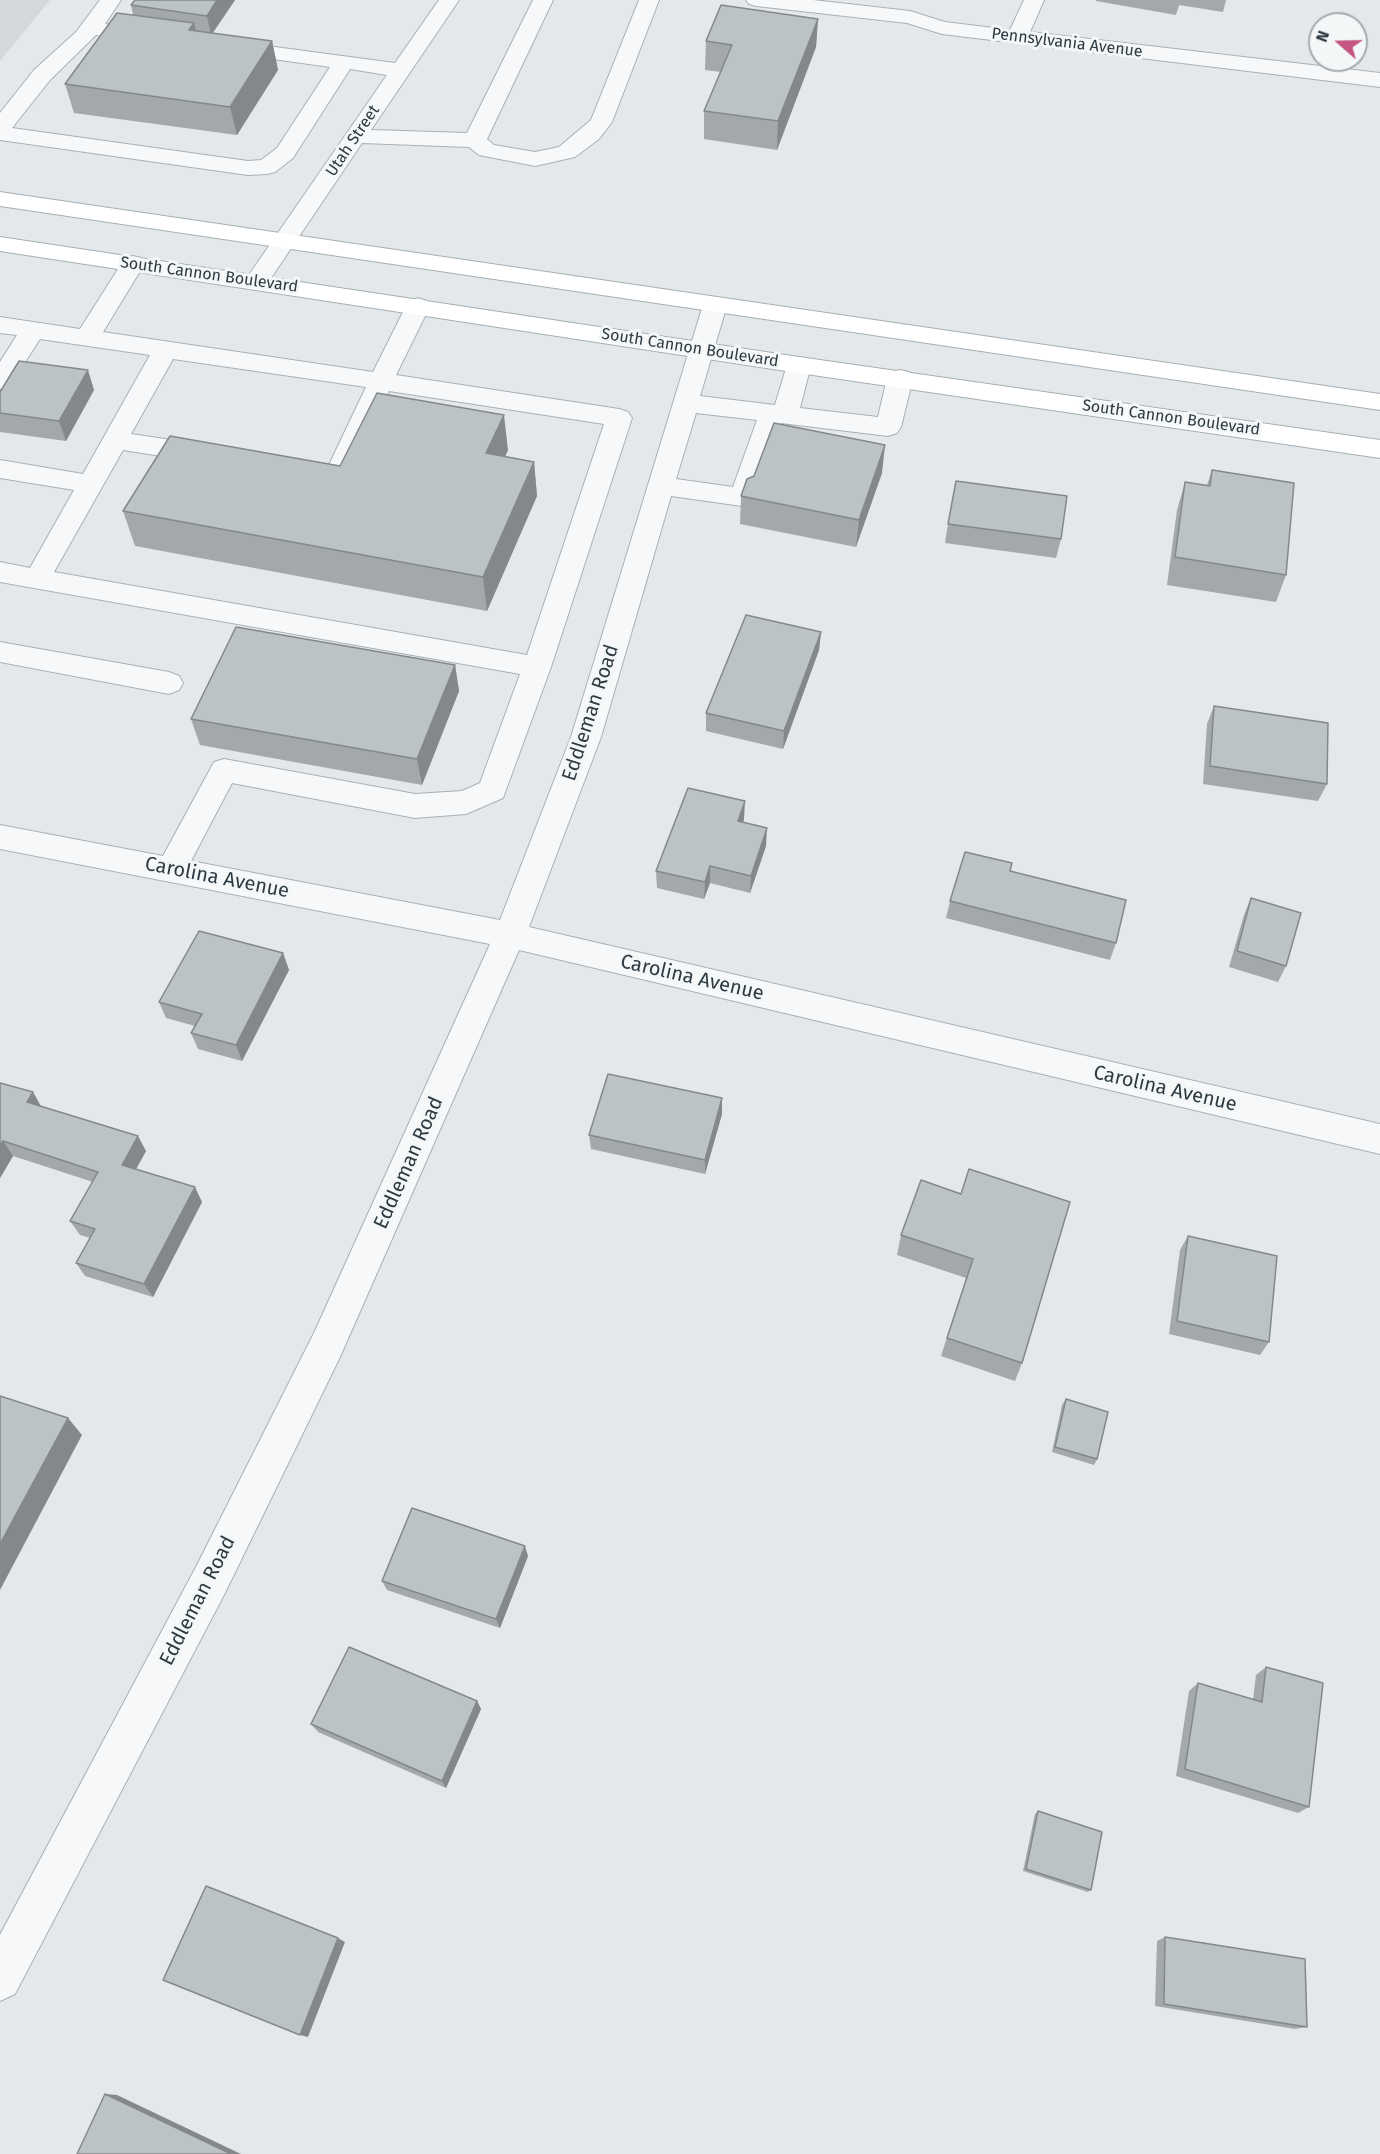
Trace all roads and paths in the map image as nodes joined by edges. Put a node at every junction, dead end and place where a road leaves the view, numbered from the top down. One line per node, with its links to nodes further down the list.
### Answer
1 (111, 0): 7 (street)
2 (449, 0): 12 (street, Utah Street)
3 (543, 0): 17 (street)
4 (649, 0): 17 (street)
5 (756, 0): 8 (street, Pennsylvania Avenue)
6 (1034, 0): 8 (street)
7 (91, 28): 9 (street); 14 (street)
8 (1017, 37): 13 (street, Pennsylvania Avenue)
9 (171, 39)
10 (206, 44): 11 (street)
11 (344, 62): 12 (street); 15 (street)
12 (401, 70): 16 (street, Utah Street)
13 (1380, 80)
14 (0, 128)
15 (0, 133)
16 (356, 136): 17 (street); 19 (street, Utah Street)
17 (475, 140)
18 (0, 199): 19 (main road)
19 (284, 241): 22 (street, Utah Street); 23 (main road)
20 (0, 244): 21 (main road, South Cannon Boulevard)
21 (134, 264): 22 (main road, South Cannon Boulevard); 27 (street)
22 (256, 282): 24 (main road, South Cannon Boulevard)
23 (715, 305): 29 (street, Eddleman Road); 34 (main road)
24 (417, 306): 29 (main road, South Cannon Boulevard); 33 (street)
25 (0, 325): 26 (street)
26 (33, 330): 27 (street); 32 (street)
27 (87, 338): 28 (street)
28 (166, 349): 33 (street); 37 (street)
29 (702, 349): 30 (main road, South Cannon Boulevard); 35 (street, Eddleman Road)
30 (799, 365): 31 (main road, South Cannon Boulevard); 36 (street)
31 (900, 378): 36 (street); 38 (main road, South Cannon Boulevard)
32 (0, 381)
33 (381, 381): 41 (street); 47 (street)
34 (1380, 402)
35 (685, 403): 36 (street); 43 (street, Eddleman Road)
36 (778, 414): 43 (street)
37 (116, 440): 39 (street); 42 (street)
38 (1380, 449)
39 (233, 458)
40 (0, 469): 42 (street)
41 (326, 472)
42 (91, 484): 45 (street)
43 (662, 486): 51 (street, Eddleman Road)
44 (0, 572): 45 (street)
45 (37, 579): 47 (street)
46 (0, 652): 48 (street)
47 (537, 668): 50 (street)
48 (169, 683)
49 (0, 837): 50 (street, Carolina Avenue)
50 (171, 870): 51 (street, Carolina Avenue)
51 (510, 935): 52 (street, Carolina Avenue); 53 (street, Eddleman Road)
52 (1380, 1139)
53 (0, 1979)

